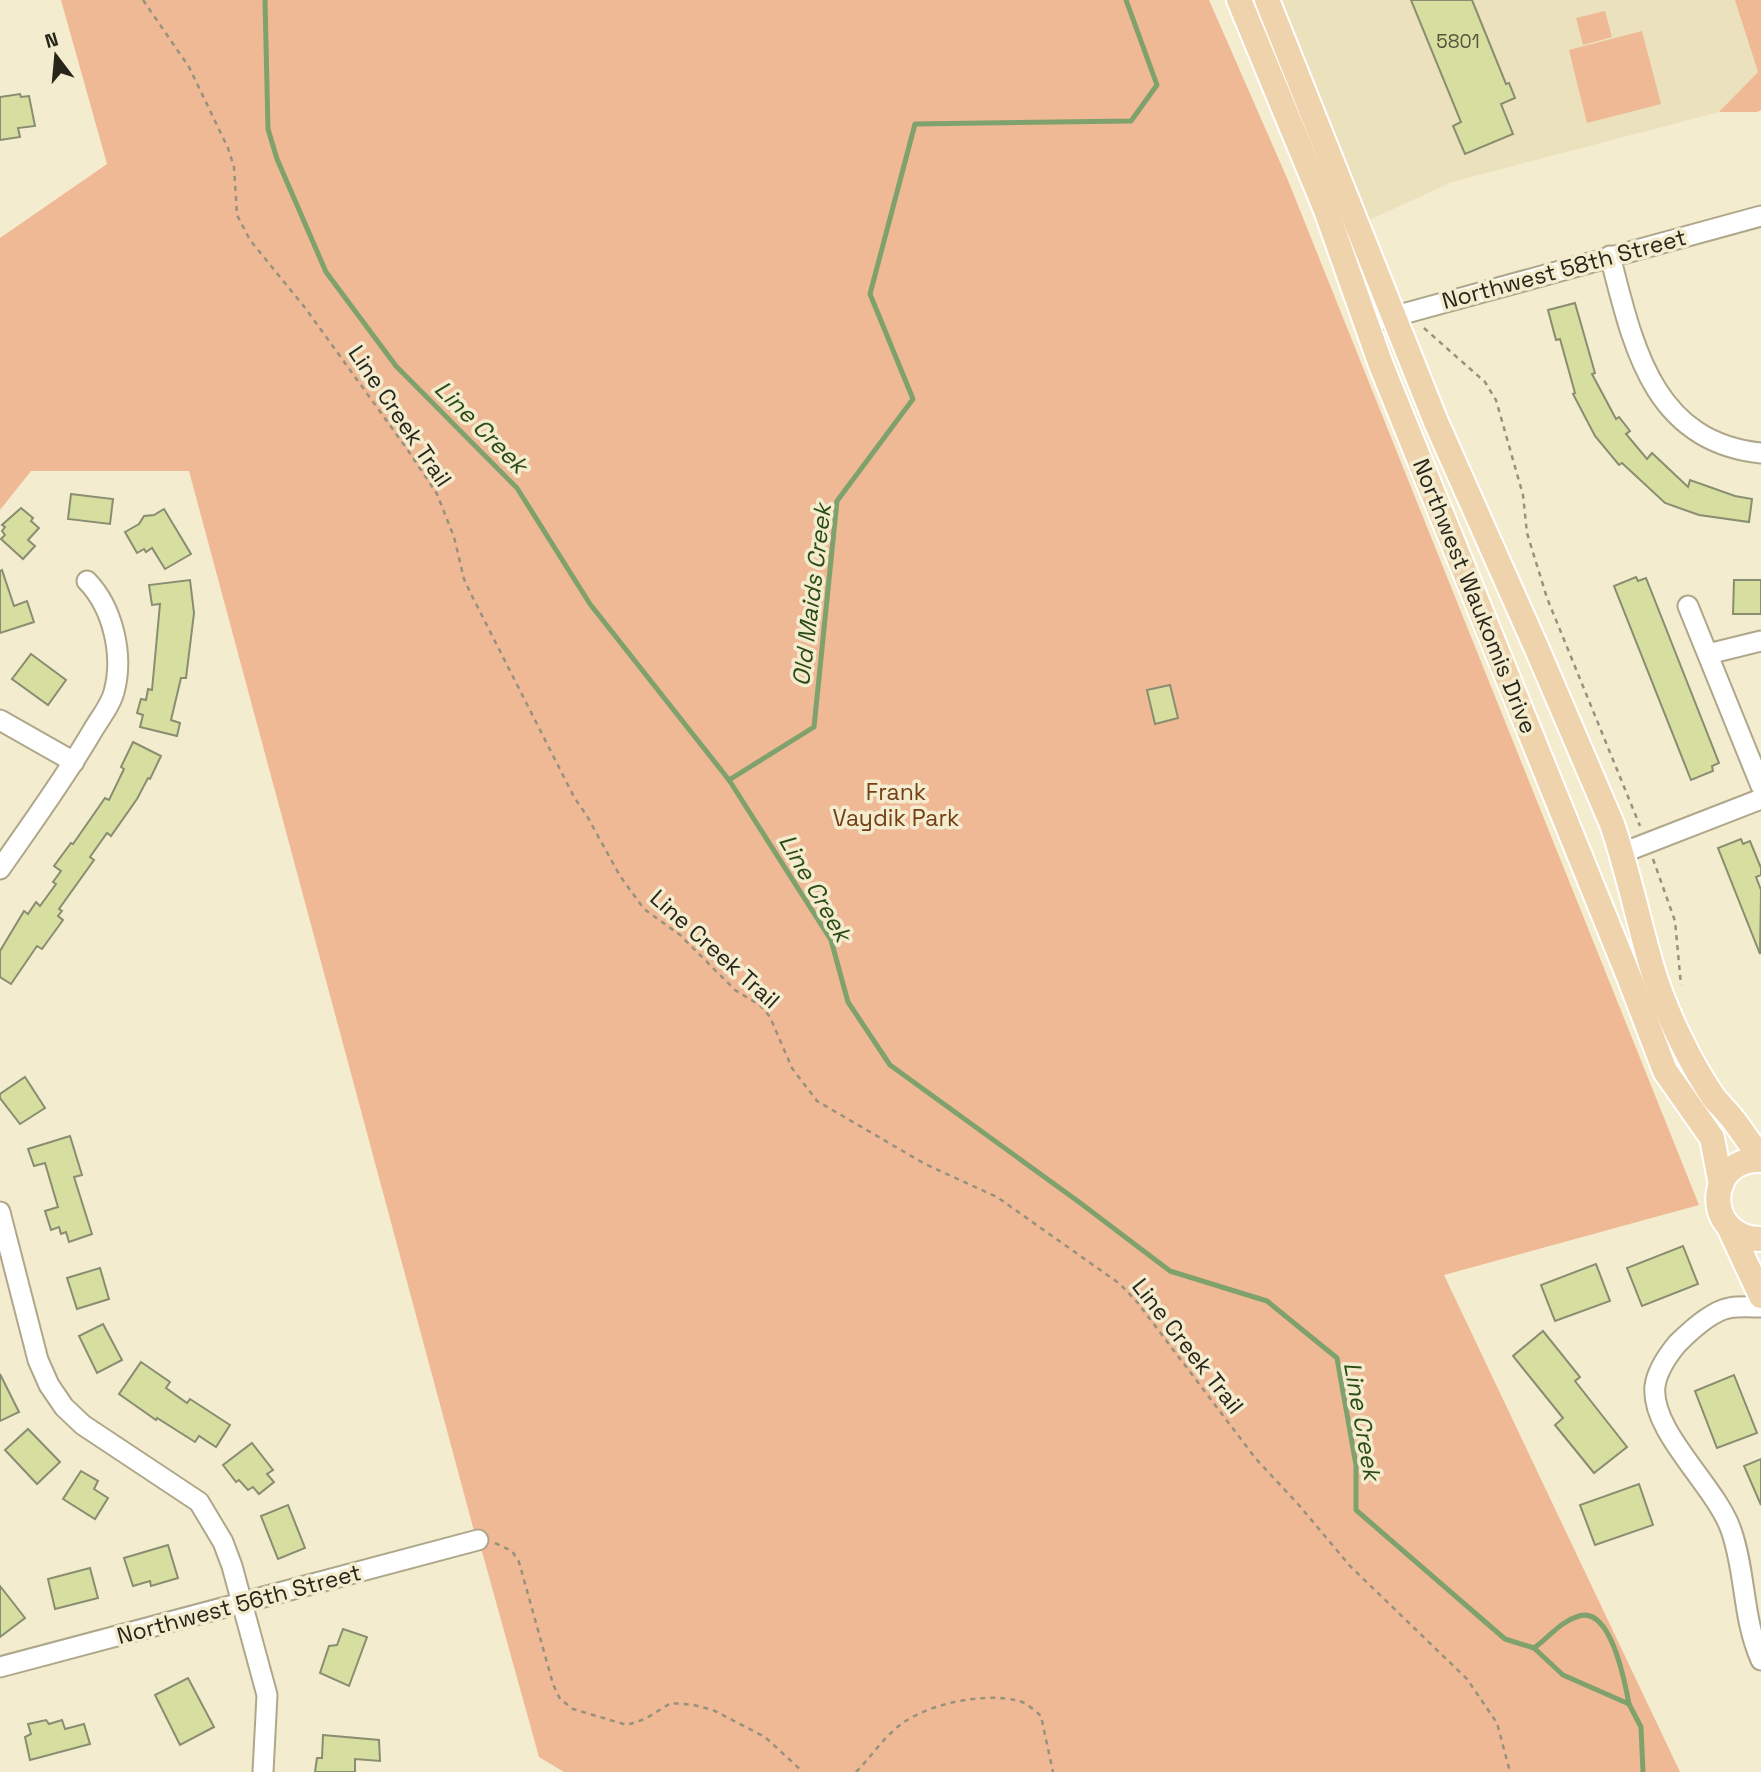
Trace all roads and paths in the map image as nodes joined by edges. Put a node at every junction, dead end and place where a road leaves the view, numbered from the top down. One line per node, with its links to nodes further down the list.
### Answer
1 (143, 0): 38 (path, Line Creek Trail)
2 (1239, 0): 7 (main road, Northwest Waukomis Drive)
3 (1267, 0): 6 (main road, Northwest Waukomis Drive)
4 (1761, 216): 5 (street, Northwest 58th Street)
5 (1610, 256): 6 (street, Northwest 58th Street); 9 (street)
6 (1395, 316): 7 (street, Northwest 58th Street); 19 (main road, Northwest Waukomis Drive)
7 (1366, 324): 24 (main road, Northwest Waukomis Drive)
8 (1485, 382): 18 (path)
9 (1761, 453)
10 (87, 581): 15 (street)
11 (1688, 606): 13 (street)
12 (1761, 641): 13 (street)
13 (1708, 654): 16 (street)
14 (0, 720): 15 (street)
15 (74, 762): 21 (street)
16 (1761, 786)
17 (1761, 799): 19 (street)
18 (1641, 829)
19 (1622, 853): 23 (main road, Northwest Waukomis Drive)
20 (1652, 856): 22 (path)
21 (0, 869)
22 (1682, 987)
23 (1761, 1158): 24 (main road)
24 (1720, 1185): 26 (main road, Northwest Waukomis Drive)
25 (0, 1212): 31 (street)
26 (1729, 1227): 27 (main road); 28 (main road)
27 (1761, 1239)
28 (1761, 1296)
29 (1761, 1307): 32 (street)
30 (478, 1541): 31 (street, Northwest 56th Street); 35 (path)
31 (240, 1603): 33 (street, Northwest 56th Street); 34 (street)
32 (1761, 1660)
33 (0, 1667)
34 (263, 1772)
35 (803, 1772)
36 (856, 1772): 37 (path)
37 (1053, 1772)
38 (1510, 1772)

